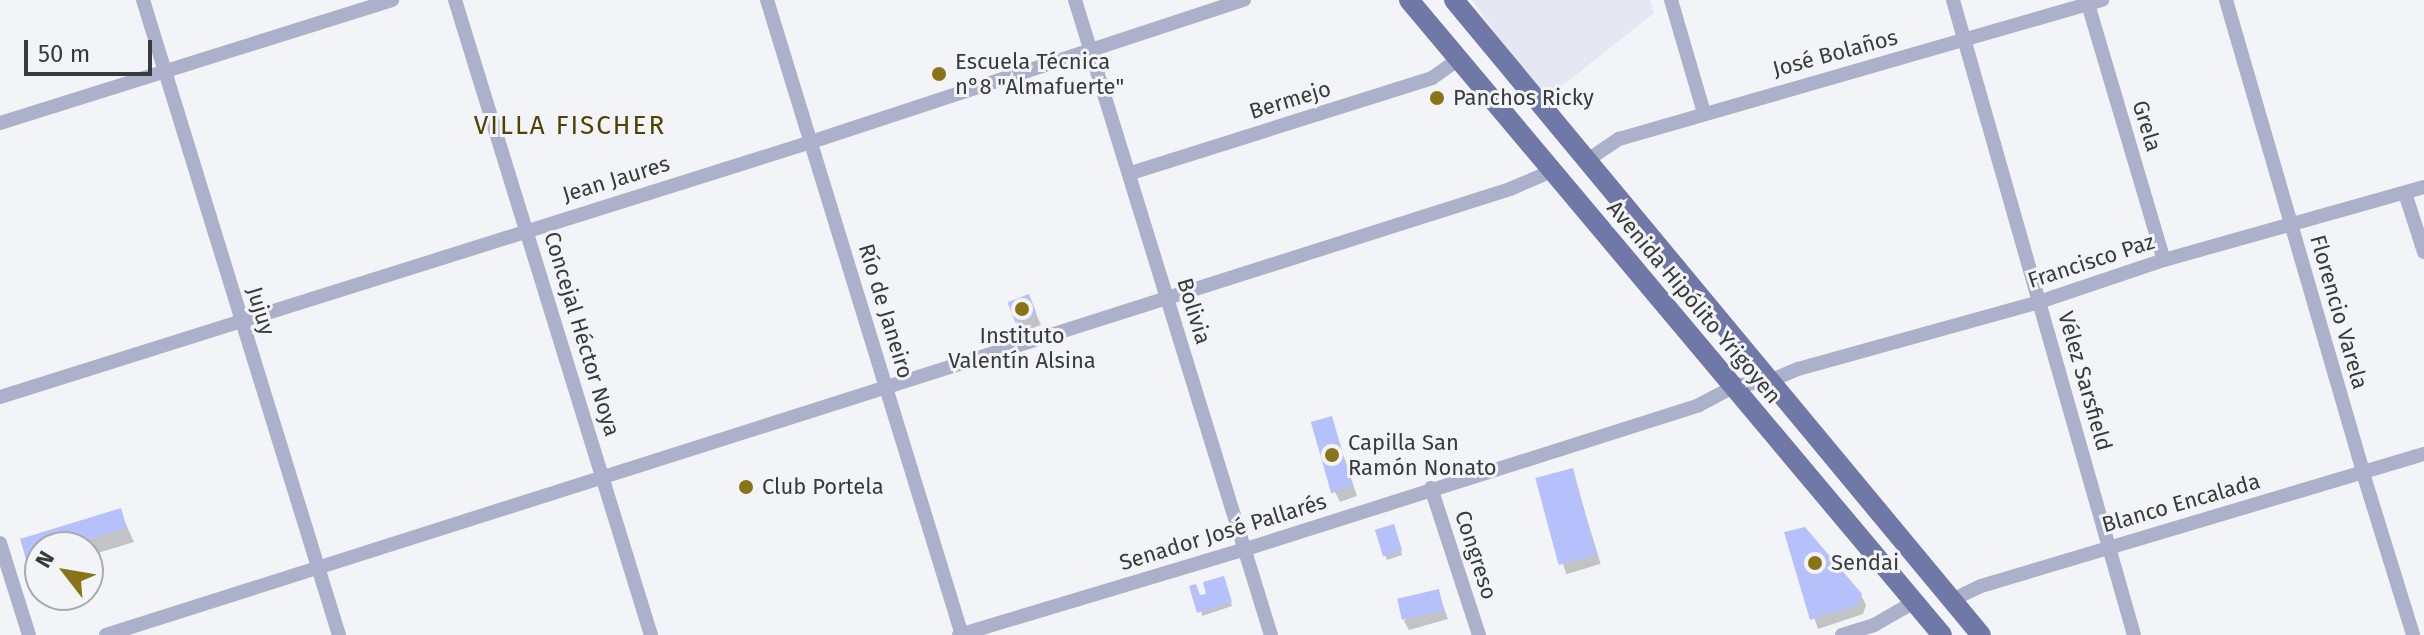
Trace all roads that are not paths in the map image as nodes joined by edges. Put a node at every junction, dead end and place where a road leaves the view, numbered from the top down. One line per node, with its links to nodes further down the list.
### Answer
1 (143, 0): 16 (street, Jujuy)
2 (392, 0): 16 (street)
3 (455, 0): 26 (street, Concejal Héctor Noya)
4 (767, 0): 19 (street, Río de Janeiro)
5 (1075, 0): 14 (street, Bolivia)
6 (1244, 0): 14 (street, Jean Jaures)
7 (1409, 0): 15 (main road, Avenida Hipólito Yrigoyen)
8 (1454, 0): 20 (main road, Avenida Hipólito Yrigoyen)
9 (1671, 0): 17 (street)
10 (1953, 0): 13 (street, Vélez Sarsfield)
11 (2226, 0): 25 (street, Florencio Varela)
12 (2095, 2): 13 (street, José Bolaños); 28 (street, Grela)
13 (1965, 40): 17 (street, José Bolaños); 30 (street, Vélez Sarsfield)
14 (1091, 50): 19 (street, Jean Jaures); 22 (street, Bolivia)
15 (1459, 59): 21 (main road, Avenida Hipólito Yrigoyen); 22 (street, Bermejo)
16 (165, 70): 18 (street); 31 (street, Jujuy)
17 (1704, 113): 20 (street, José Bolaños)
18 (0, 123)
19 (811, 142): 26 (street, Jean Jaures); 34 (street, Río de Janeiro)
20 (1586, 161): 32 (main road, Avenida Hipólito Yrigoyen)
21 (1552, 171): 29 (street); 33 (main road, Avenida Hipólito Yrigoyen)
22 (1131, 173): 29 (street, Bolivia)
23 (2424, 187): 24 (street, Francisco Paz)
24 (2405, 193): 25 (street, Francisco Paz); 27 (street)
25 (2292, 227): 28 (street, Francisco Paz); 37 (street, Florencio Varela)
26 (528, 229): 31 (street, Jean Jaures); 38 (street, Concejal Héctor Noya)
27 (2424, 252)
28 (2164, 260): 30 (street, Francisco Paz)
29 (1166, 300): 34 (street); 42 (street, Bolivia)
30 (2039, 302): 32 (street, Francisco Paz); 41 (street, Vélez Sarsfield)
31 (241, 322): 35 (street, Jean Jaures); 43 (street, Jujuy)
32 (1772, 380): 33 (street, Senador José Pallarés); 44 (main road, Avenida Hipólito Yrigoyen)
33 (1735, 386): 39 (street, Senador José Pallarés); 45 (main road, Avenida Hipólito Yrigoyen)
34 (887, 389): 38 (street); 50 (street, Río de Janeiro)
35 (0, 397)
36 (2424, 454): 37 (street, Blanco Encalada)
37 (2363, 473): 41 (street, Blanco Encalada); 57 (street, Florencio Varela)
38 (603, 477): 43 (street); 49 (street, Concejal Héctor Noya)
39 (1431, 488): 42 (street, Senador José Pallarés); 52 (street, Congreso)
40 (0, 543): 46 (street)
41 (2110, 547): 44 (street, Blanco Encalada); 56 (street, Vélez Sarsfield)
42 (1246, 549): 50 (street, Senador José Pallarés); 51 (street, Bolivia)
43 (317, 566): 47 (street); 48 (street, Jujuy)
44 (1952, 600): 55 (main road, Avenida Hipólito Yrigoyen)
45 (1914, 602): 53 (street); 54 (main road, Avenida Hipólito Yrigoyen)
46 (29, 635)
47 (106, 635)
48 (339, 635)
49 (651, 635)
50 (961, 635)
51 (1271, 635)
52 (1479, 635)
53 (1842, 635)
54 (1942, 635)
55 (1981, 635)
56 (2134, 635)
57 (2413, 635)

